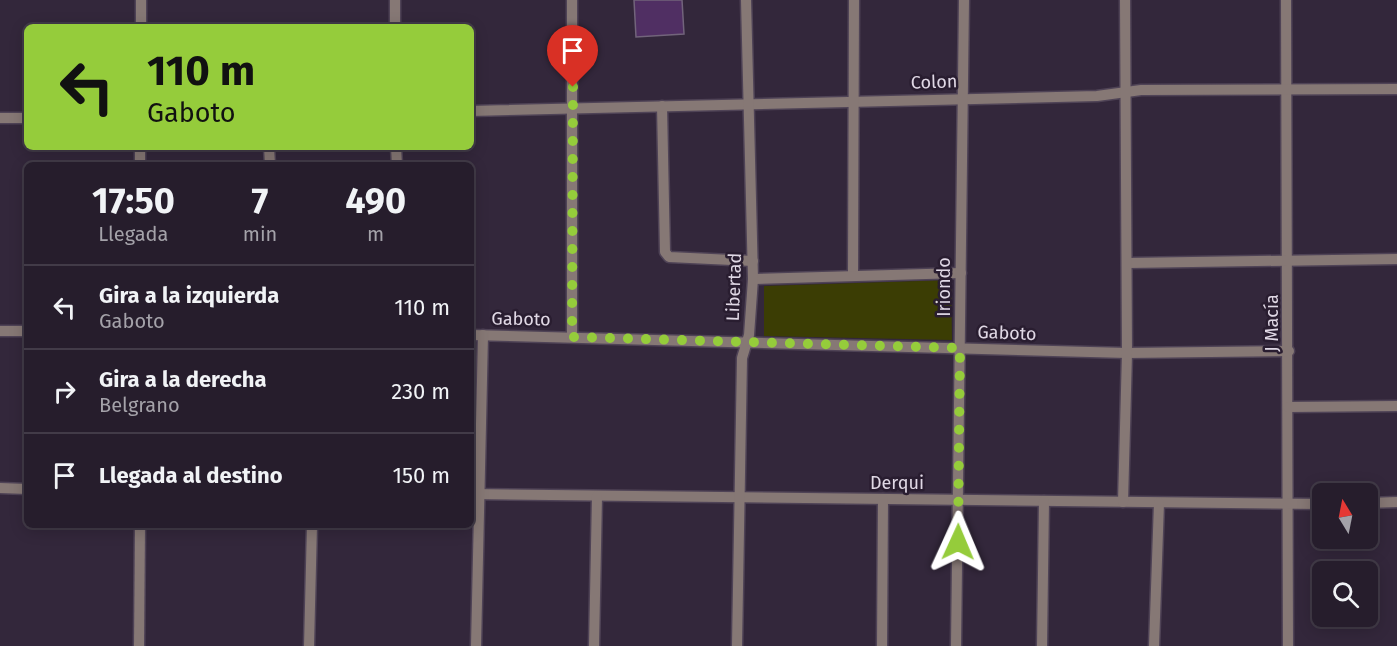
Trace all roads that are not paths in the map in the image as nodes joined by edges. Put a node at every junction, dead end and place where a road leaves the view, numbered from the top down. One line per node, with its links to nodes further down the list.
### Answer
1 (141, 0): 9 (street)
2 (395, 0): 10 (street)
3 (572, 0): 18 (street)
4 (746, 0): 16 (street, Libertad)
5 (854, 0): 15 (street)
6 (964, 0): 14 (street, Iriondo)
7 (1125, 0): 13 (street)
8 (1286, 0): 12 (street, J Macía)
9 (141, 24)
10 (395, 24)
11 (1397, 89): 12 (street, Colon)
12 (1287, 90): 13 (street, Colon); 24 (street, J Macía)
13 (1126, 93): 14 (street, Colon); 25 (street)
14 (961, 98): 15 (street, Colon); 26 (street, Iriondo)
15 (854, 101): 16 (street, Colon); 27 (street)
16 (750, 104): 17 (street, Colon); 23 (street, Libertad)
17 (662, 106): 18 (street, Colon); 23 (street)
18 (573, 109): 19 (street, Colon); 33 (street)
19 (474, 111)
20 (0, 118): 21 (street)
21 (24, 118)
22 (1397, 259): 24 (street)
23 (753, 261): 28 (street, Libertad)
24 (1289, 261): 25 (street); 36 (street, J Macía)
25 (1128, 263): 37 (street)
26 (960, 273): 27 (street); 35 (street, Iriondo)
27 (853, 274): 28 (street)
28 (753, 279): 34 (street, Libertad)
29 (0, 331): 30 (street)
30 (24, 331)
31 (474, 335): 32 (street, Gaboto)
32 (483, 335): 33 (street, Gaboto); 42 (street)
33 (572, 337): 34 (street, Gaboto)
34 (747, 343): 35 (street, Gaboto); 44 (street, Libertad)
35 (960, 348): 37 (street, Gaboto); 46 (street, Iriondo)
36 (1289, 351): 37 (street, Gaboto); 39 (street, J Macía)
37 (1127, 353): 48 (street)
38 (1397, 406): 39 (street)
39 (1288, 407): 53 (street, J Macía)
40 (0, 488): 41 (street)
41 (24, 489)
42 (476, 494): 43 (street, Derqui); 58 (street)
43 (597, 496): 44 (street, Derqui); 59 (street)
44 (740, 498): 45 (street, Derqui); 60 (street, Libertad)
45 (883, 500): 46 (street, Derqui); 61 (street)
46 (959, 500): 47 (street, Derqui); 62 (street, Iriondo)
47 (1044, 501): 48 (street, Derqui); 63 (street)
48 (1123, 502): 50 (street, Derqui)
49 (1397, 502): 51 (street)
50 (1159, 503): 53 (street, Derqui); 64 (street)
51 (1378, 503)
52 (1312, 504): 53 (street, Derqui)
53 (1286, 505): 65 (street, J Macía)
54 (140, 528): 56 (street)
55 (312, 528): 57 (street)
56 (139, 646)
57 (309, 646)
58 (476, 646)
59 (594, 646)
60 (737, 646)
61 (882, 646)
62 (956, 646)
63 (1042, 646)
64 (1154, 646)
65 (1288, 646)

